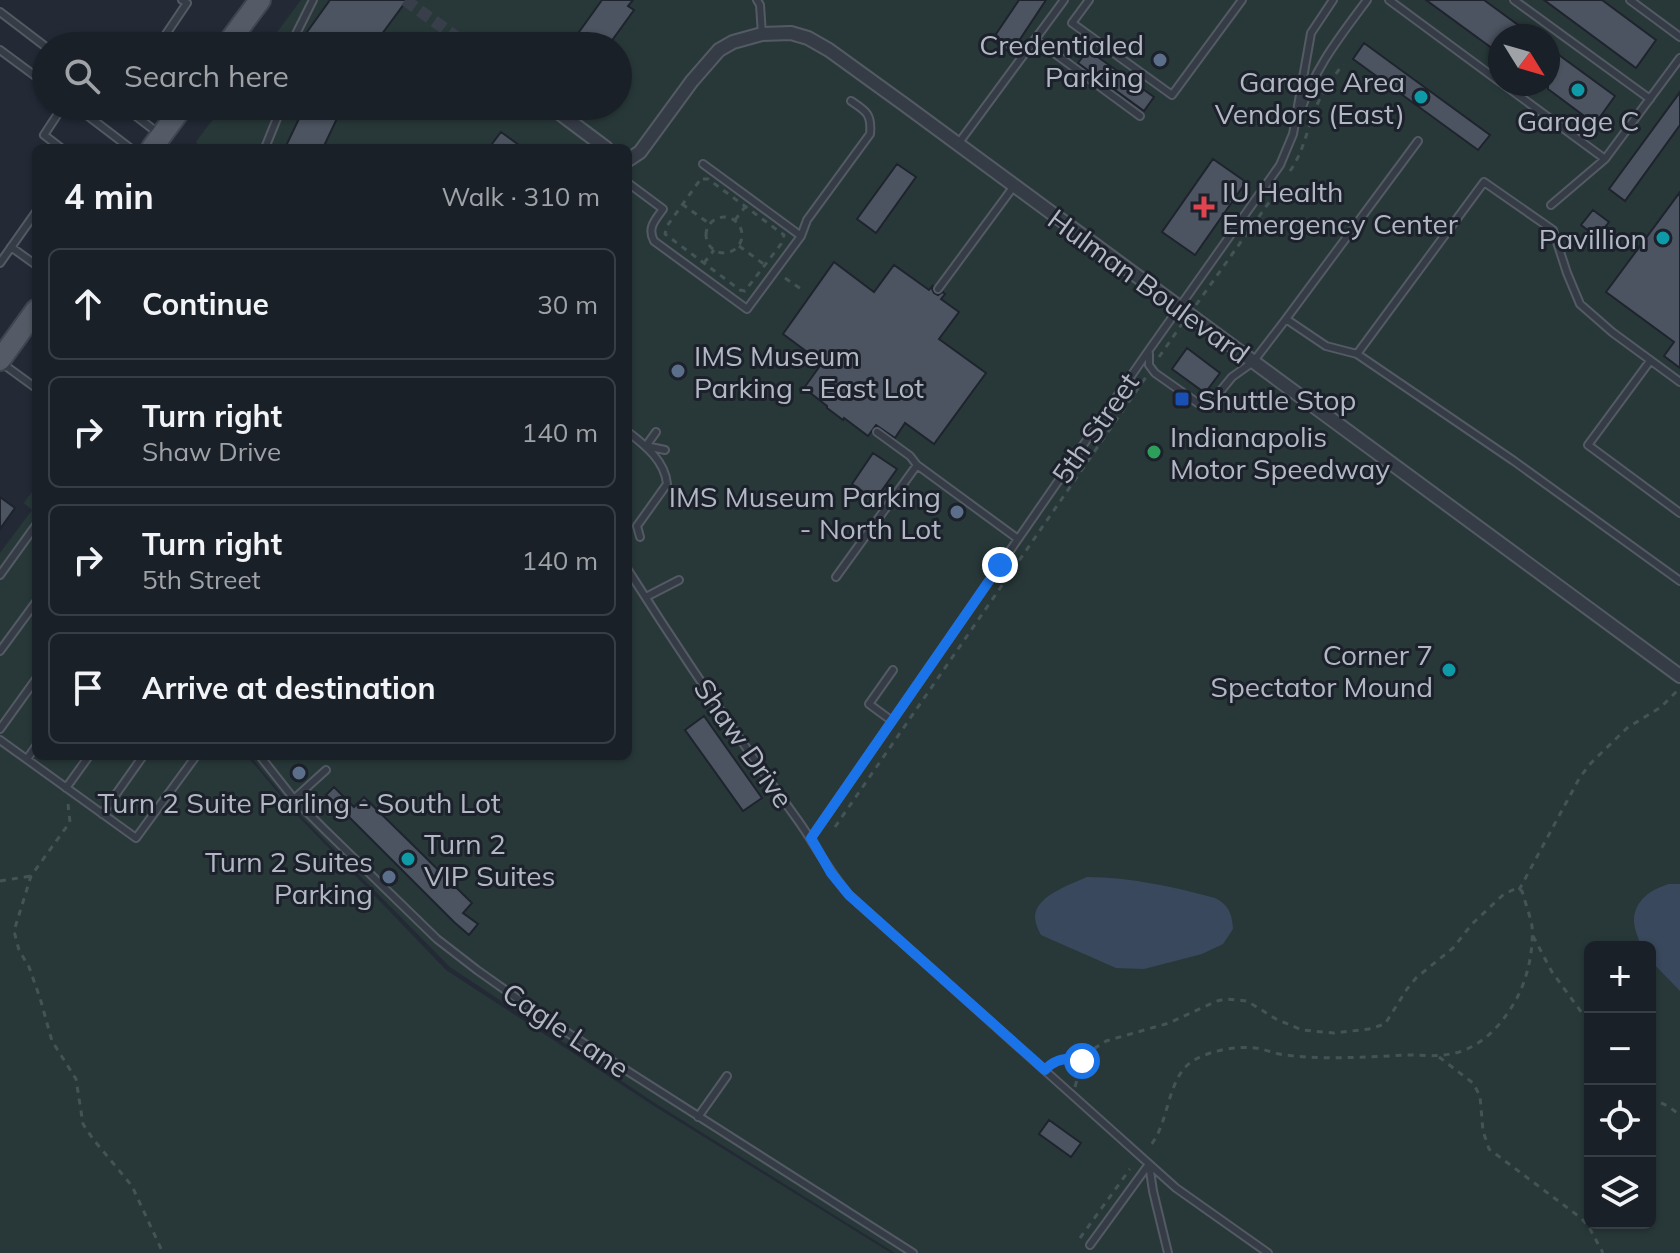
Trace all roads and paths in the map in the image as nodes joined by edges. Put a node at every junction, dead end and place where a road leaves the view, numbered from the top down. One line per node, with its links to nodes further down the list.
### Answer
1 (182, 0): 14 (lane)
2 (260, 0): 15 (main road)
3 (313, 0): 16 (lane)
4 (757, 0): 17 (lane)
5 (1064, 0): 20 (lane)
6 (1089, 0): 7 (lane)
7 (1242, 0)
8 (1333, 0): 35 (lane, 5th Street)
9 (1367, 0): 35 (lane)
10 (1389, 0): 23 (lane)
11 (1514, 0): 26 (lane)
12 (1630, 0): 19 (lane)
13 (0, 12): 18 (lane)
14 (167, 32)
15 (236, 32)
16 (297, 32)
17 (762, 34): 43 (street, Hulman Boulevard); 44 (street, Hulman Boulevard)
18 (32, 36)
19 (1680, 37)
20 (1035, 39): 28 (lane); 43 (lane)
21 (0, 50): 24 (lane)
22 (1680, 58): 26 (lane)
23 (1488, 73)
24 (32, 74)
25 (1519, 96): 45 (lane)
26 (1650, 99): 45 (lane)
27 (851, 101): 58 (lane)
28 (1140, 116)
29 (54, 120): 37 (lane)
30 (93, 120): 38 (lane)
31 (134, 120): 39 (lane)
32 (173, 120): 40 (main road)
33 (276, 120): 41 (lane)
34 (569, 120): 42 (street)
35 (1293, 134): 68 (lane, 5th Street)
36 (1418, 141): 70 (lane)
37 (56, 144)
38 (125, 144)
39 (154, 144)
40 (156, 144)
41 (267, 144)
42 (601, 144)
43 (958, 144): 49 (street, Hulman Boulevard)
44 (632, 157)
45 (1605, 159): 51 (lane)
46 (703, 164): 58 (lane)
47 (708, 179): 50 (path)
48 (632, 186): 58 (lane)
49 (1014, 186): 66 (lane); 68 (street, Hulman Boulevard)
50 (682, 204): 55 (path); 57 (path)
51 (1551, 205)
52 (745, 206): 54 (path)
53 (32, 218): 60 (lane)
54 (735, 220): 55 (path); 61 (path)
55 (710, 224): 61 (path)
56 (782, 233): 59 (path)
57 (666, 236)
58 (801, 236)
59 (781, 244)
60 (11, 247): 62 (lane); 63 (lane)
61 (714, 250): 64 (path)
62 (32, 262)
63 (0, 263)
64 (703, 263)
65 (750, 287): 67 (path)
66 (938, 289)
67 (740, 290)
68 (1179, 308): 71 (lane, 5th Street); 75 (street, Hulman Boulevard)
69 (32, 316): 73 (main road)
70 (1286, 319): 72 (lane); 75 (lane)
71 (1149, 350): 75 (lane); 89 (lane, 5th Street)
72 (1357, 354): 74 (lane); 94 (lane)
73 (0, 361): 77 (lane)
74 (1650, 361): 76 (lane); 86 (lane)
75 (1253, 362): 99 (street, Hulman Boulevard)
76 (1680, 382)
77 (32, 385)
78 (656, 432): 81 (lane)
79 (877, 432): 83 (lane)
80 (632, 435): 81 (lane)
81 (646, 446): 82 (lane); 84 (lane)
82 (665, 450)
83 (917, 465): 89 (lane); 92 (lane)
84 (657, 499): 85 (lane); 88 (lane)
85 (664, 503)
86 (1680, 513)
87 (32, 531): 90 (lane)
88 (640, 537)
89 (1018, 539): 102 (lane, 5th Street)
90 (0, 575)
91 (632, 576): 95 (lane, Shaw Drive)
92 (836, 577)
93 (679, 580): 95 (lane)
94 (1680, 581)
95 (646, 597): 115 (lane, Shaw Drive)
96 (32, 607): 97 (lane)
97 (0, 651)
98 (893, 670): 102 (lane)
99 (1680, 676)
100 (32, 685): 103 (lane)
101 (1680, 688): 118 (path)
102 (892, 721): 115 (lane, 5th Street)
103 (0, 729)
104 (0, 740): 106 (lane)
105 (32, 752): 106 (lane)
106 (27, 759): 112 (lane)
107 (86, 760): 112 (lane)
108 (140, 760): 114 (lane)
109 (193, 760): 114 (lane)
110 (263, 760): 113 (lane, Cagle Lane)
111 (326, 770): 113 (lane)
112 (66, 788): 114 (lane); 116 (path)
113 (294, 799): 128 (lane, Cagle Lane)
114 (102, 814)
115 (811, 838): 123 (lane, Shaw Drive)
116 (31, 876): 117 (path); 132 (path)
117 (0, 881)
118 (1519, 890): 119 (path); 121 (path)
119 (1532, 933): 120 (path); 122 (path)
120 (1584, 1016)
121 (1089, 1052): 123 (path); 125 (path)
122 (1437, 1056): 129 (path); 136 (path)
123 (1045, 1070): 125 (lane, Shaw Drive)
124 (727, 1076): 128 (lane)
125 (1071, 1094): 130 (lane, Shaw Drive)
126 (1656, 1101): 127 (path)
127 (1680, 1115)
128 (698, 1117): 133 (lane, Cagle Lane)
129 (1152, 1144)
130 (1149, 1164): 131 (lane); 134 (lane); 135 (lane, Shaw Drive)
131 (1090, 1245)
132 (163, 1253)
133 (913, 1253)
134 (1168, 1253)
135 (1268, 1253)
136 (1603, 1253)

